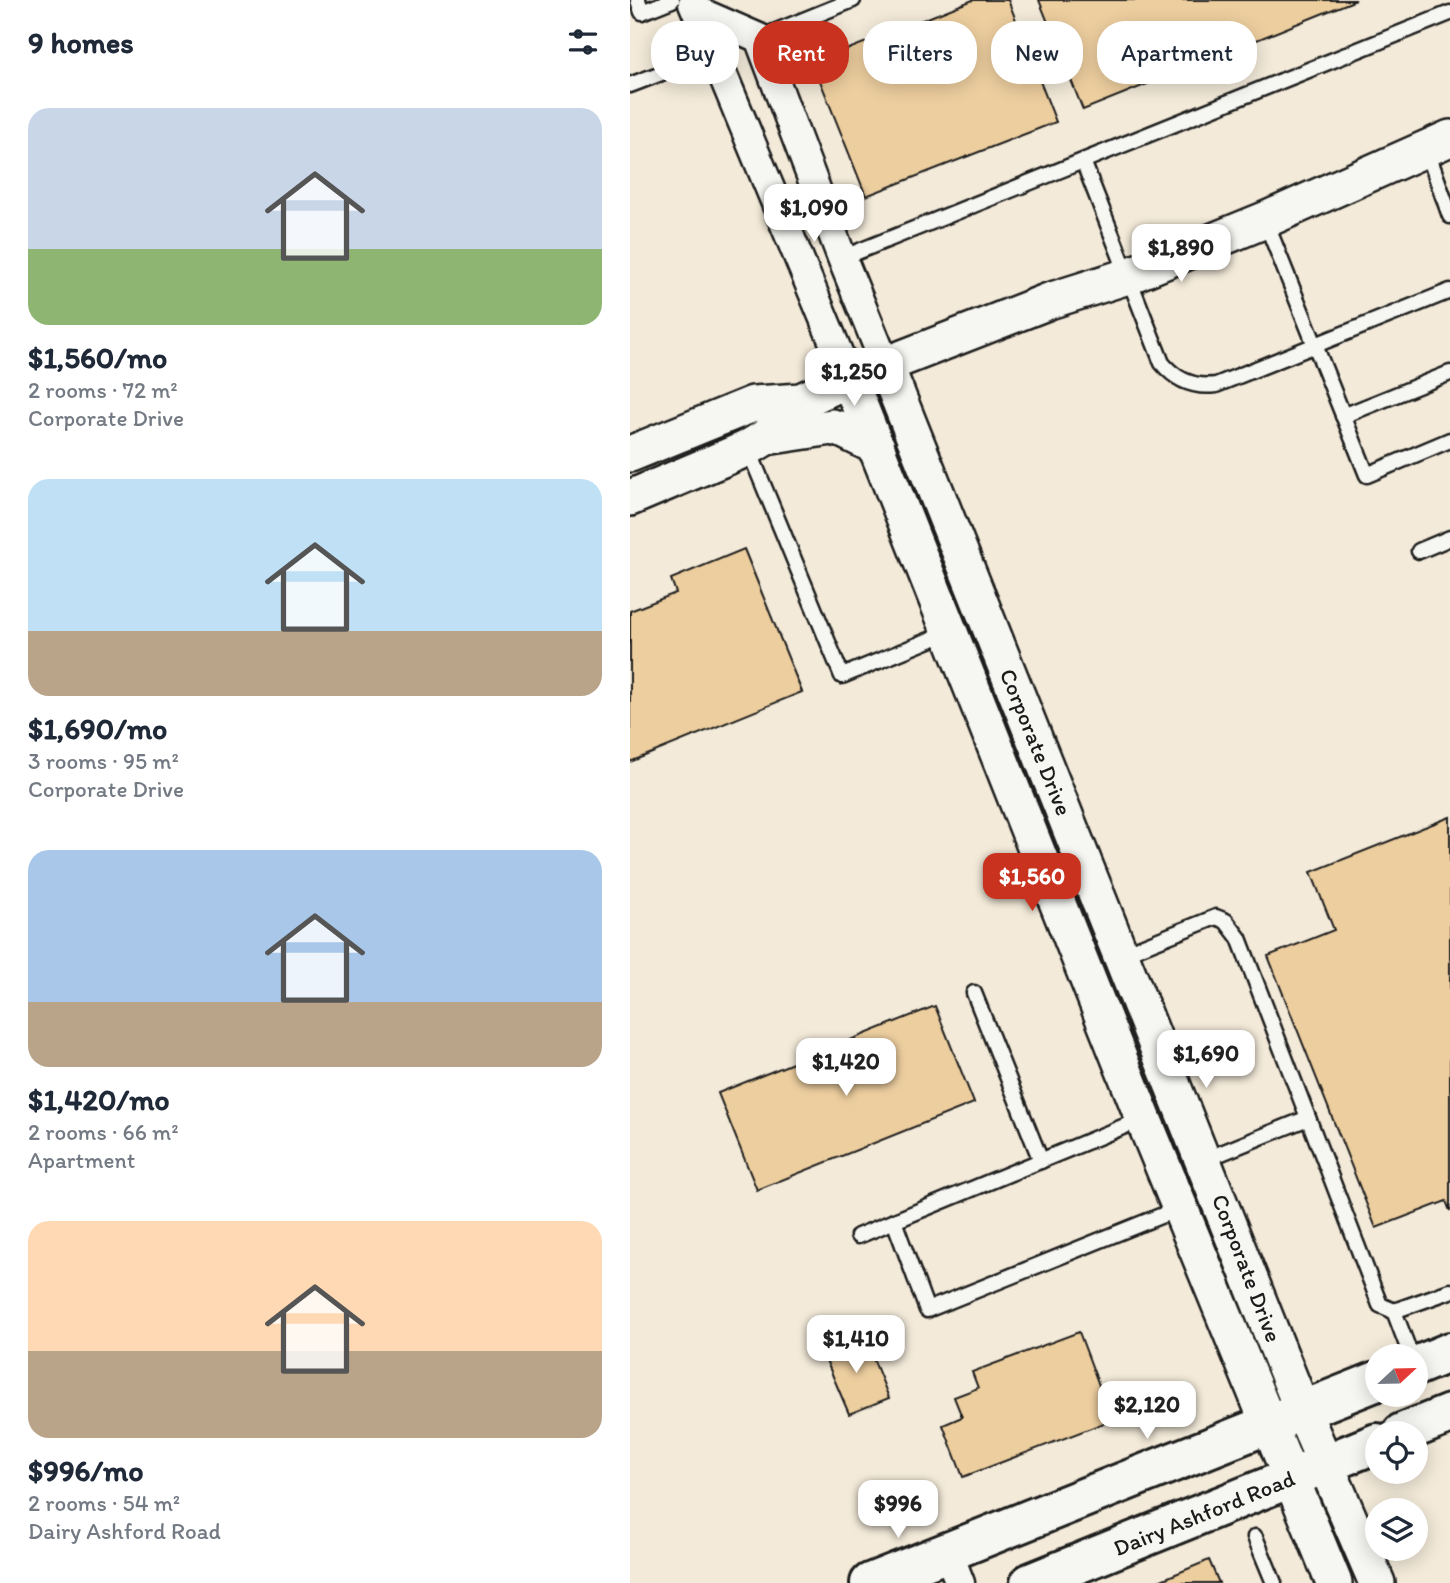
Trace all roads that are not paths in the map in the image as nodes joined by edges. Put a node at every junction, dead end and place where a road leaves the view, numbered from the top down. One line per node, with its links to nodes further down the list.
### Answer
1 (853, 0): 6 (lane)
2 (693, 3): 3 (lane); 5 (street, Corporate Drive); 7 (street)
3 (637, 10)
4 (1450, 13): 13 (lane)
5 (701, 21)
6 (801, 21)
7 (753, 35)
8 (651, 77): 11 (lane)
9 (727, 84): 17 (street, Corporate Drive)
10 (776, 84): 16 (street, Corporate Drive)
11 (630, 85)
12 (1438, 143): 14 (lane); 15 (street)
13 (1083, 161): 16 (lane); 18 (lane)
14 (1450, 216)
15 (1265, 220): 18 (street); 20 (lane)
16 (842, 258): 17 (street); 21 (street, Corporate Drive)
17 (806, 274): 23 (street, Corporate Drive)
18 (1128, 276): 20 (lane); 21 (street)
19 (1450, 291): 20 (lane)
20 (1315, 345): 25 (lane)
21 (885, 364): 23 (street); 34 (street, Corporate Drive)
22 (1450, 373): 25 (lane)
23 (849, 379): 24 (street); 28 (street, Corporate Drive)
24 (801, 401): 27 (street); 29 (street)
25 (1343, 416): 26 (lane)
26 (1450, 440)
27 (757, 443): 28 (street); 30 (street); 33 (lane)
28 (877, 447): 33 (street, Corporate Drive)
29 (630, 454)
30 (630, 498)
31 (1450, 538): 32 (lane)
32 (1419, 551)
33 (950, 632): 35 (street, Corporate Drive)
34 (1099, 900): 35 (street); 36 (street, Corporate Drive)
35 (1062, 915): 38 (street, Corporate Drive)
36 (1121, 955): 39 (lane); 40 (street, Corporate Drive)
37 (974, 993): 41 (lane)
38 (1143, 1118): 41 (lane); 42 (street, Corporate Drive)
39 (1308, 1118): 40 (lane); 46 (lane)
40 (1204, 1160): 51 (street, Corporate Drive)
41 (1041, 1161): 43 (lane)
42 (1180, 1208): 43 (lane); 54 (street, Corporate Drive)
43 (894, 1221): 44 (lane)
44 (858, 1236)
45 (1450, 1291): 46 (lane)
46 (1394, 1311): 47 (lane)
47 (1407, 1344)
48 (1450, 1352): 49 (main road)
49 (1428, 1361)
50 (1365, 1386): 51 (main road)
51 (1303, 1412): 54 (main road); 56 (street, Corporate Drive)
52 (1450, 1414): 53 (main road)
53 (1428, 1423)
54 (1268, 1426): 57 (street, Corporate Drive); 59 (main road)
55 (1365, 1448): 56 (main road, Dairy Ashford Road)
56 (1326, 1464): 57 (main road, Dairy Ashford Road); 64 (street, Corporate Drive)
57 (1290, 1478): 60 (main road, Dairy Ashford Road); 63 (street, Corporate Drive)
58 (1255, 1537): 62 (lane)
59 (954, 1568): 61 (main road)
60 (1042, 1581)
61 (870, 1583)
62 (1274, 1583)
63 (1334, 1583)
64 (1377, 1583)

